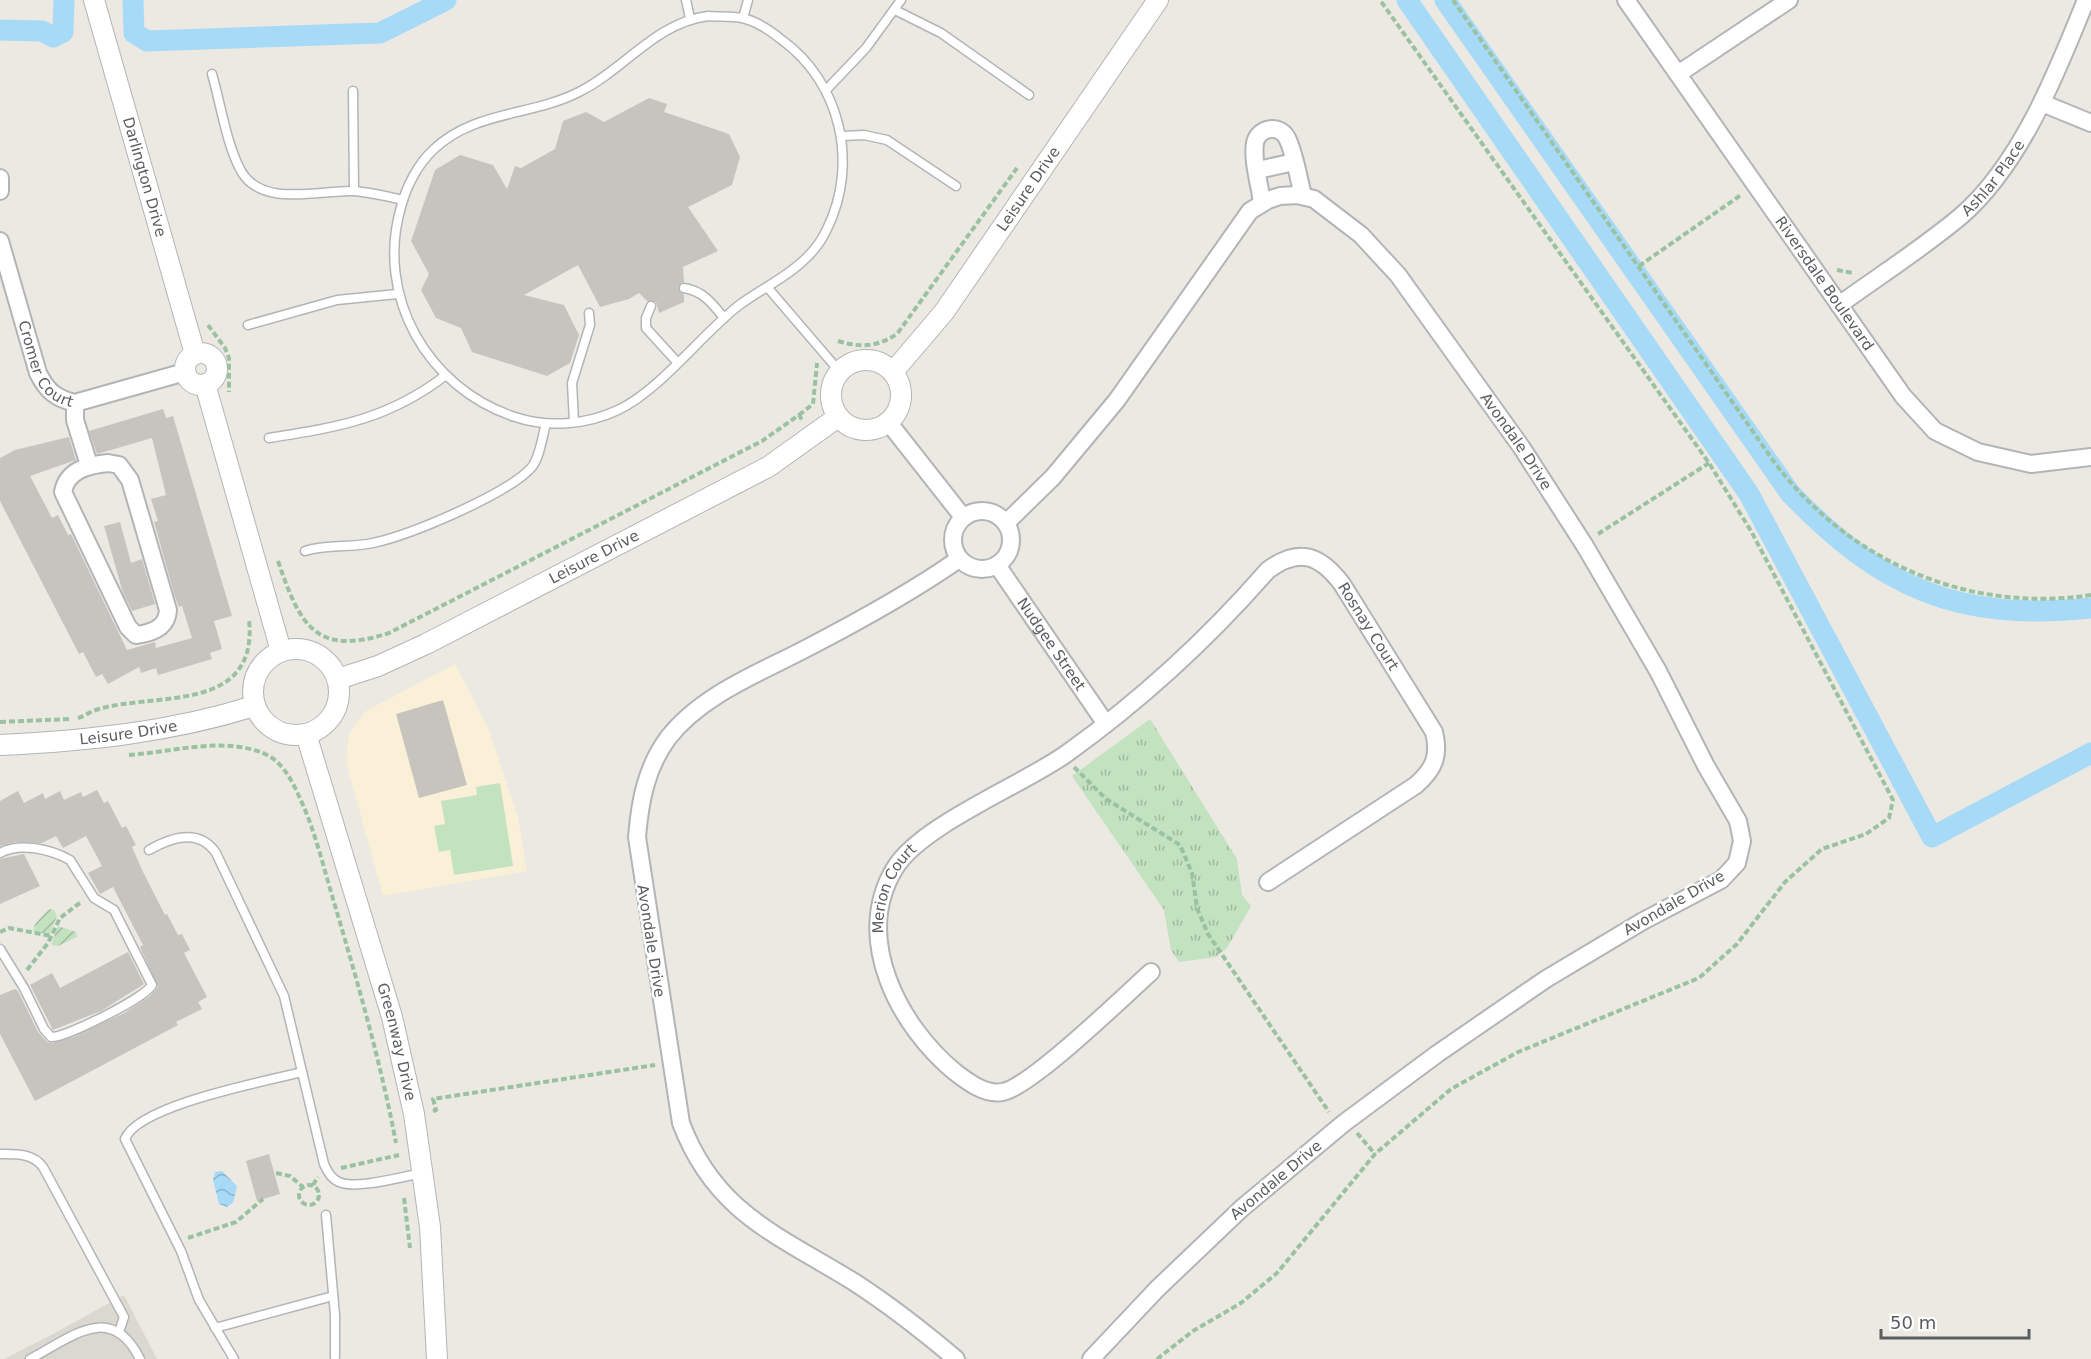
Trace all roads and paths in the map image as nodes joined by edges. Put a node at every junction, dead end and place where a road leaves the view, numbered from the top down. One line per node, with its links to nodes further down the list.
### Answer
1 (94, 0): 46 (street, Darlington Drive)
2 (686, 0): 12 (lane)
3 (748, 0): 13 (lane)
4 (901, 0): 11 (lane)
5 (1158, 0): 51 (street, Leisure Drive)
6 (1380, 0): 62 (path)
7 (1453, 0): 34 (path)
8 (1626, 0): 15 (street, Riversdale Boulevard)
9 (1789, 0): 15 (street)
10 (2086, 0): 19 (street, Ashlar Place)
11 (895, 10): 16 (lane); 18 (lane)
12 (690, 18): 13 (lane); 30 (lane)
13 (742, 18): 16 (lane)
14 (212, 74): 28 (lane)
15 (1678, 74): 36 (street, Riversdale Boulevard)
16 (827, 89): 21 (lane)
17 (353, 91): 28 (lane)
18 (1029, 95)
19 (2042, 103): 20 (street); 40 (street, Ashlar Place)
20 (2091, 123)
21 (841, 136): 26 (lane); 38 (lane)
22 (1294, 162): 24 (street); 24 (street); 29 (street)
23 (1018, 166): 45 (path)
24 (1258, 170): 31 (street)
25 (0, 177): 27 (street)
26 (956, 186)
27 (0, 191)
28 (354, 191): 30 (lane)
29 (1303, 195): 31 (street); 66 (street, Avondale Drive)
30 (403, 200): 39 (lane)
31 (1262, 203): 65 (street)
32 (1749, 203): 34 (path)
33 (0, 241): 54 (street, Cromer Court)
34 (1639, 266): 70 (path)
35 (1864, 268): 36 (path)
36 (1821, 280): 40 (street, Riversdale Boulevard)
37 (684, 288): 43 (lane)
38 (768, 288): 43 (lane); 50 (lane)
39 (397, 294): 44 (lane); 52 (lane)
40 (1839, 305): 61 (street, Riversdale Boulevard)
41 (651, 306): 48 (lane)
42 (589, 313): 57 (lane)
43 (724, 318): 48 (lane)
44 (248, 325)
45 (838, 341)
46 (195, 354): 49 (street); 53 (street)
47 (817, 361): 55 (path)
48 (677, 362): 57 (lane)
49 (185, 372): 53 (street); 54 (street, Cromer Court)
50 (840, 372): 51 (street); 56 (street)
51 (893, 372): 58 (street)
52 (446, 375): 59 (lane); 60 (lane)
53 (205, 384): 72 (street)
54 (75, 403): 63 (street)
55 (799, 415)
56 (838, 417): 58 (street); 73 (street, Leisure Drive)
57 (574, 422): 59 (lane)
58 (889, 423): 64 (street)
59 (546, 424): 67 (lane)
60 (269, 438)
61 (2091, 457)
62 (1709, 463): 66 (path); 95 (path)
63 (89, 465): 63 (street)
64 (963, 518): 65 (street); 68 (street)
65 (1006, 523): 69 (street)
66 (1584, 543): 93 (street, Avondale Drive)
67 (305, 551)
68 (959, 559): 69 (street); 90 (street, Avondale Drive)
69 (997, 565): 76 (street, Nudgee Street)
70 (2091, 595)
71 (249, 619): 75 (path)
72 (281, 651): 73 (street); 74 (street)
73 (338, 680): 77 (street)
74 (254, 706): 77 (street); 78 (street, Leisure Drive)
75 (0, 722)
76 (1106, 724): 80 (street, Merion Court); 83 (street, Rosnay Court)
77 (306, 734): 92 (street, Greenway Drive)
78 (0, 745)
79 (126, 756): 96 (path)
80 (1063, 756): 88 (street, Merion Court); 93 (path)
81 (149, 850): 91 (lane)
82 (0, 853): 84 (lane)
83 (1268, 882)
84 (89, 892): 86 (path); 89 (lane)
85 (0, 932): 86 (path)
86 (51, 936): 89 (path)
87 (0, 949): 89 (lane)
88 (1151, 972)
89 (18, 978)
90 (670, 1062): 92 (path); 115 (street, Avondale Drive)
91 (302, 1072): 97 (lane); 105 (lane)
92 (414, 1114): 99 (street, Greenway Drive)
93 (1344, 1123): 95 (path); 116 (street, Avondale Drive)
94 (0, 1154): 109 (lane)
95 (1375, 1154): 117 (path)
96 (399, 1155): 97 (path); 100 (path)
97 (328, 1172): 100 (lane); 101 (path)
98 (276, 1173): 102 (path)
99 (424, 1173): 100 (lane); 114 (street, Greenway Drive)
100 (402, 1176): 106 (path)
101 (312, 1185): 102 (path); 102 (path)
102 (303, 1187)
103 (263, 1199): 105 (path)
104 (326, 1215): 107 (lane)
105 (178, 1244): 108 (lane)
106 (411, 1258)
107 (333, 1296): 108 (lane); 110 (lane)
108 (215, 1328): 113 (lane)
109 (119, 1332): 111 (lane); 112 (lane)
110 (335, 1357)
111 (30, 1359)
112 (140, 1359)
113 (234, 1359)
114 (437, 1359)
115 (956, 1359)
116 (1091, 1359)
117 (1157, 1359)

